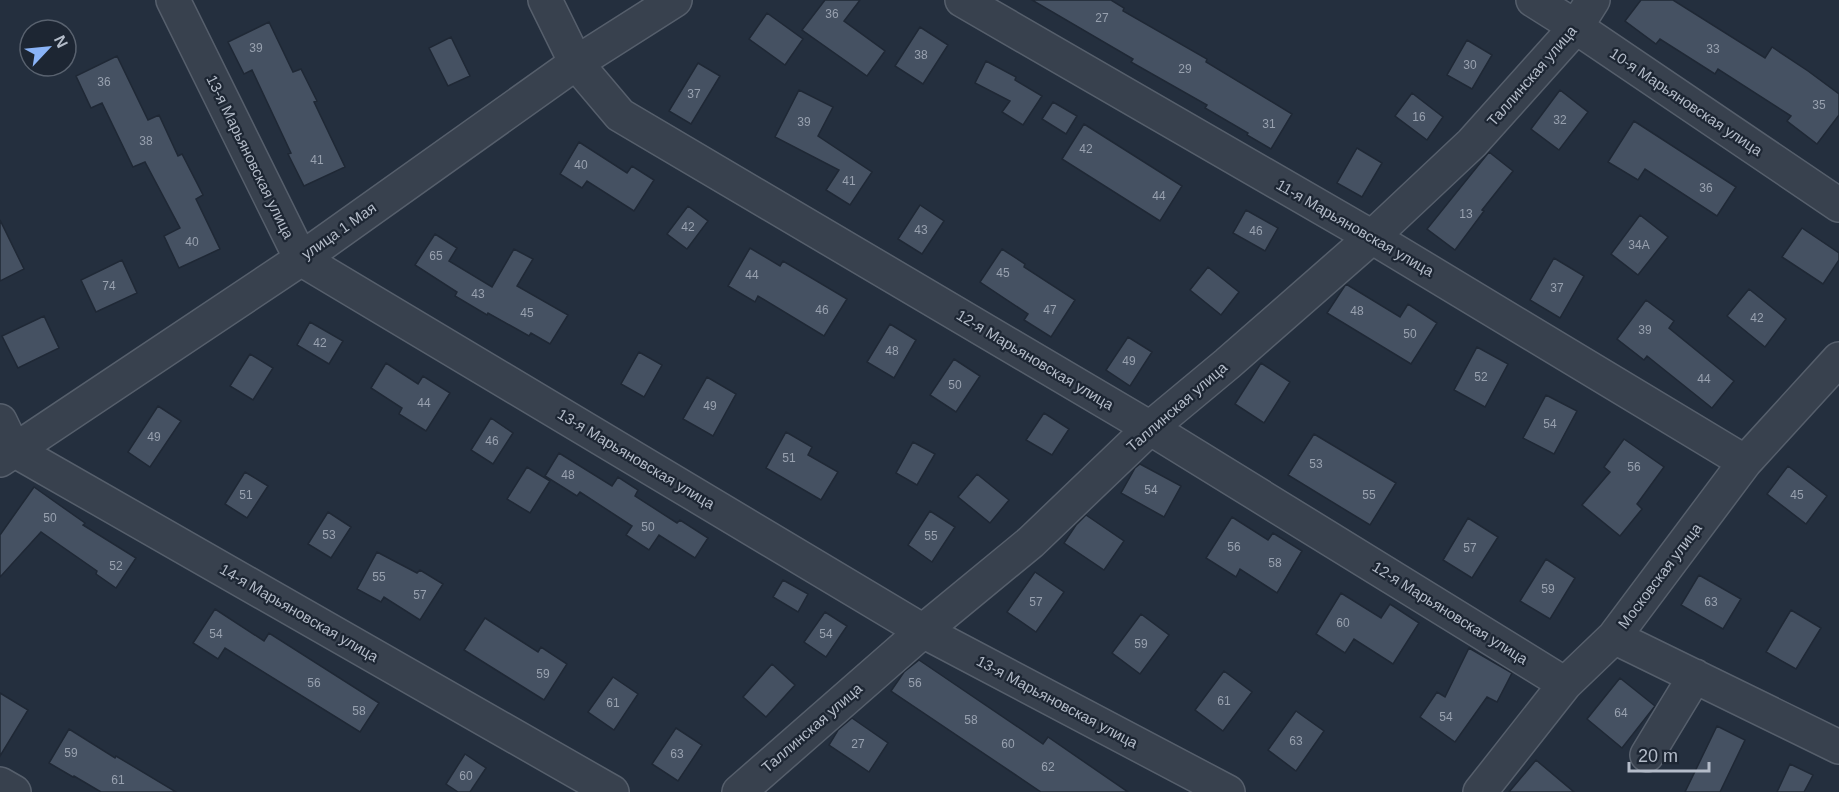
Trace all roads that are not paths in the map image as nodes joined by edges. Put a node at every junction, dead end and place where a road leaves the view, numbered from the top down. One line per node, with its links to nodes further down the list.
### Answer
1 (173, 0): 10 (street, 13-я Марьяновская улица)
2 (545, 0): 7 (street, 12-я Марьяновская улица)
3 (675, 0): 7 (street, улица 1 Мая)
4 (962, 0): 9 (street, 11-я Марьяновская улица)
5 (1533, 0): 6 (street, 10-я Марьяновская улица)
6 (1585, 13): 8 (street, 10-я Марьяновская улица); 9 (street, Таллинская улица)
7 (576, 63): 10 (street, улица 1 Мая); 13 (street, 12-я Марьяновская улица)
8 (1839, 205)
9 (1372, 237): 13 (street, Таллинская улица); 15 (street, 11-я Марьяновская улица)
10 (301, 259): 14 (street, улица 1 Мая); 16 (street, 13-я Марьяновская улица)
11 (1839, 358): 15 (street, Московская улица)
12 (0, 421): 14 (street)
13 (1150, 428): 16 (street, Таллинская улица); 19 (street, 12-я Марьяновская улица)
14 (7, 455): 24 (street, 14-я Марьяновская улица)
15 (1745, 462): 17 (street, Московская улица)
16 (923, 631): 25 (street, Таллинская улица); 26 (street, 13-я Марьяновская улица)
17 (1614, 637): 18 (street); 19 (street, Московская улица)
18 (1695, 676): 20 (street); 21 (street)
19 (1564, 684): 27 (street, Московская улица)
20 (1839, 747)
21 (1647, 756)
22 (0, 784): 23 (street)
23 (14, 792)
24 (612, 792)
25 (739, 792)
26 (1228, 792)
27 (1480, 792)

